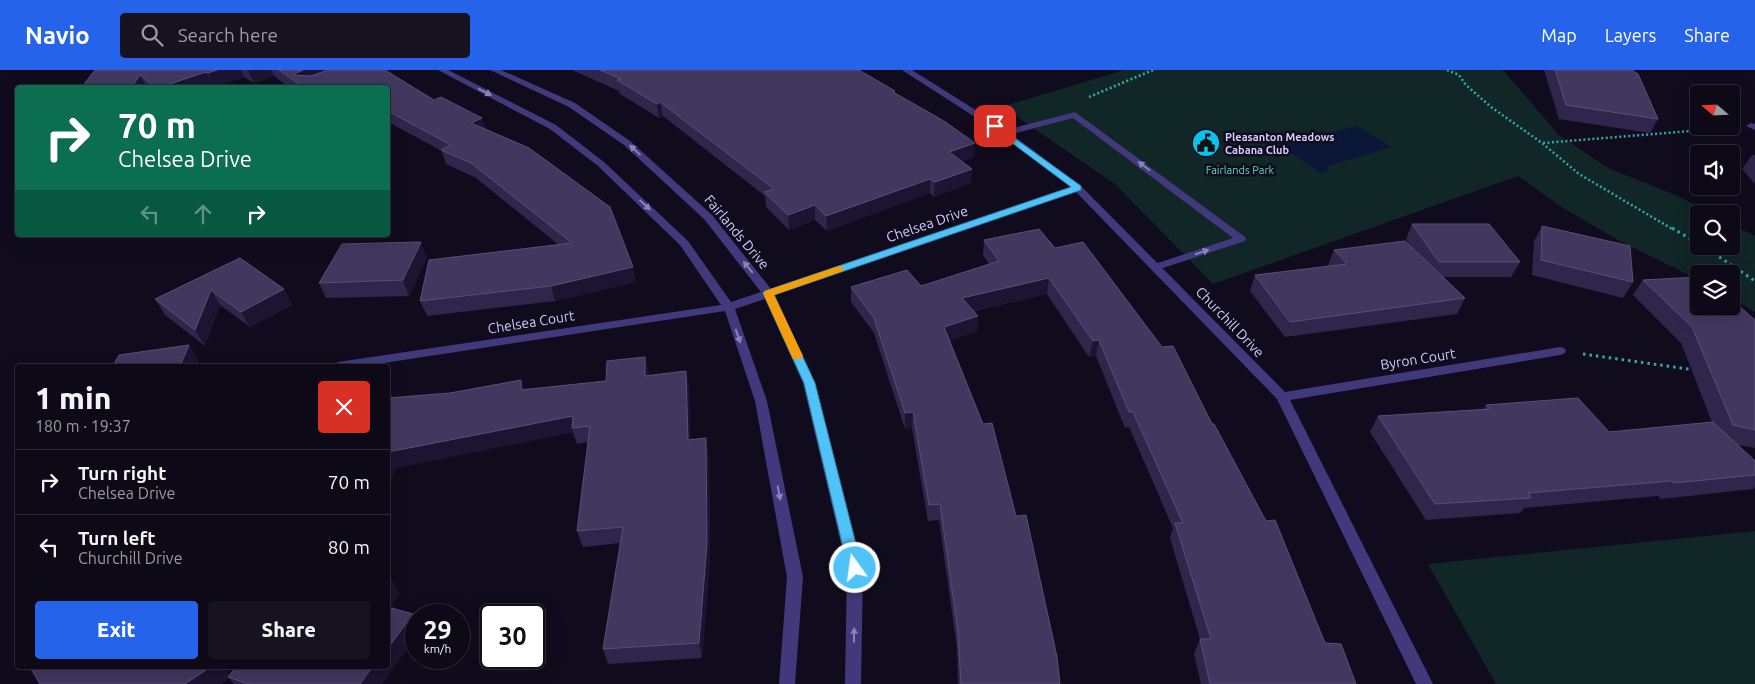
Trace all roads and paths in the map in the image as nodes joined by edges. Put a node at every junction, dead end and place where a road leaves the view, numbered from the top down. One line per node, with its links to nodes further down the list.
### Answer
1 (442, 70): 14 (street, one-way to 14)
2 (494, 70): 13 (street, Fairlands Drive, one-way to 2)
3 (906, 70): 6 (street, Churchill Drive)
4 (1447, 70): 7 (path)
5 (1753, 127): 7 (path)
6 (1005, 134): 8 (street, Churchill Drive); 11 (street, one-way to 6)
7 (1542, 144): 9 (path)
8 (1078, 188): 11 (street, Churchill Drive); 13 (street, Chelsea Drive)
9 (1690, 239)
10 (1716, 255): 12 (path)
11 (1156, 268): 18 (street, Churchill Drive)
12 (1755, 281)
13 (768, 293): 14 (street, Chelsea Drive); 20 (street, Fairlands Drive, one-way to 13)
14 (728, 307): 16 (street, Chelsea Court); 19 (street, one-way to 19)
15 (1560, 351): 17 (path); 18 (street, Byron Court)
16 (351, 364)
17 (1697, 370)
18 (1282, 397): 21 (street, Churchill Drive)
19 (787, 684)
20 (853, 684)
21 (1425, 684)

